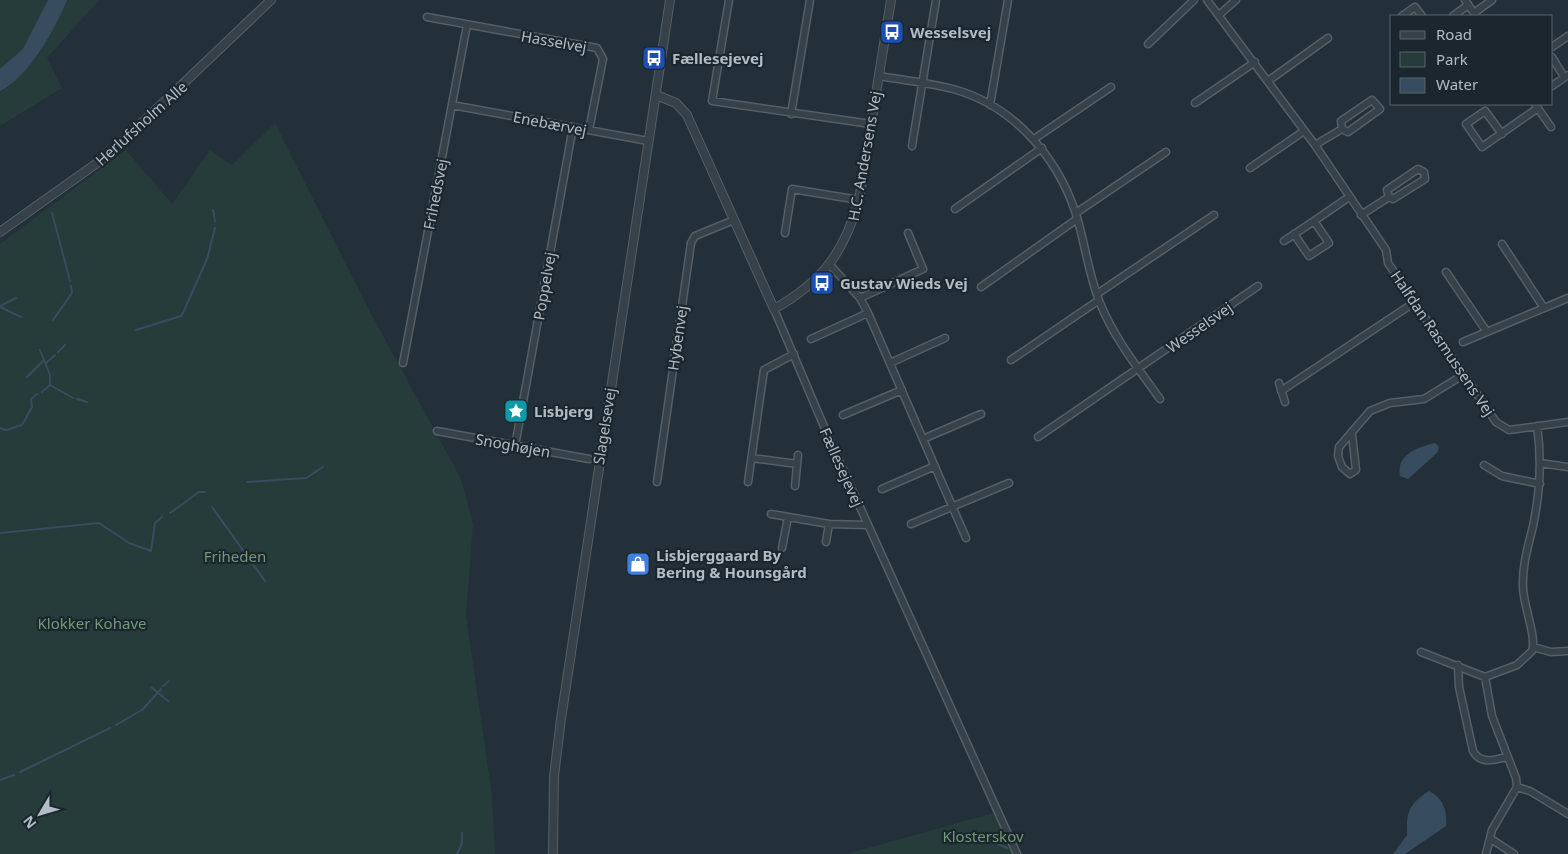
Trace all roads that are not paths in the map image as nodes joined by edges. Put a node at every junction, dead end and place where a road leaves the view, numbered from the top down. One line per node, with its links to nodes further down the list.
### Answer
1 (271, 0): 61 (street, Herlufsholm Alle)
2 (670, 0): 32 (street, Slagelsevej)
3 (729, 0): 37 (street)
4 (810, 0): 37 (street)
5 (891, 0): 26 (street, H.C. Andersens Vej)
6 (936, 0): 29 (street)
7 (1008, 0): 35 (street)
8 (1194, 0): 22 (street)
9 (1207, 0): 14 (street, Halfdan Rasmussens Vej)
10 (1236, 0): 14 (street)
11 (1492, 0): 13 (street)
12 (1467, 3): 13 (street); 17 (street)
13 (1475, 14)
14 (1219, 15): 25 (street, Halfdan Rasmussens Vej)
15 (1403, 15): 16 (street)
16 (1421, 15)
17 (1454, 15)
18 (427, 17): 19 (street, Hasselvej)
19 (467, 25): 34 (street, Frihedsvej); 42 (street, Hasselvej)
20 (1568, 36): 23 (street)
21 (1328, 38): 28 (street)
22 (1148, 44)
23 (1553, 46)
24 (1553, 59): 27 (street)
25 (1255, 62): 28 (street, Halfdan Rasmussens Vej); 33 (street)
26 (879, 76): 29 (street); 38 (street, H.C. Andersens Vej)
27 (1566, 76): 30 (street)
28 (1268, 81): 43 (street, Halfdan Rasmussens Vej)
29 (923, 83): 35 (street); 48 (street)
30 (1553, 85)
31 (1112, 87): 45 (street)
32 (656, 94): 46 (street, Slagelsevej); 59 (street, Fællesejevej)
33 (1195, 103)
34 (452, 105): 39 (street, Enebærvej); 84 (street, Frihedsvej)
35 (990, 105): 45 (street)
36 (1537, 106): 40 (street); 44 (street)
37 (791, 114): 38 (street)
38 (871, 124): 54 (street, H.C. Andersens Vej)
39 (573, 127): 42 (street, Enebærvej); 101 (street, Poppelvej)
40 (1551, 127)
41 (1342, 128): 41 (street); 47 (street)
42 (589, 130): 46 (street, Enebærvej)
43 (1304, 131): 47 (street, Halfdan Rasmussens Vej); 51 (street)
44 (1502, 134): 44 (street)
45 (1034, 139): 49 (street)
46 (648, 141): 134 (street, Slagelsevej)
47 (1315, 145): 52 (street, Halfdan Rasmussens Vej)
48 (912, 146)
49 (1042, 148): 55 (street); 58 (street)
50 (1166, 152): 58 (street)
51 (1250, 168)
52 (1349, 197): 57 (street, Halfdan Rasmussens Vej); 60 (street)
53 (1389, 197): 53 (street); 57 (street)
54 (859, 200): 62 (street); 67 (street, H.C. Andersens Vej)
55 (955, 208)
56 (1214, 214): 71 (street)
57 (1362, 215): 74 (street, Halfdan Rasmussens Vej)
58 (1076, 216): 70 (street); 71 (street)
59 (734, 220): 76 (street, Fællesejevej); 110 (street, Hybenvej)
60 (1314, 221): 64 (street); 64 (street)
61 (0, 232)
62 (785, 233)
63 (908, 233): 72 (street)
64 (1294, 234): 65 (street)
65 (1284, 241)
66 (1502, 244): 75 (street)
67 (830, 265): 72 (street); 76 (street, H.C. Andersens Vej)
68 (1446, 272): 78 (street)
69 (1258, 286): 86 (street, Wesselsvej)
70 (981, 287)
71 (1098, 297): 83 (street); 86 (street)
72 (860, 298): 77 (street)
73 (1568, 298): 75 (street)
74 (1415, 302): 87 (street, Halfdan Rasmussens Vej); 90 (street)
75 (1544, 308): 78 (street)
76 (774, 309): 82 (street, Fællesejevej)
77 (868, 313): 80 (street); 85 (street)
78 (1487, 332): 81 (street)
79 (945, 338): 85 (street)
80 (811, 339)
81 (1463, 342)
82 (794, 354): 103 (street); 121 (street, Fællesejevej)
83 (1011, 360)
84 (403, 363)
85 (890, 363): 89 (street)
86 (1139, 368): 91 (street); 99 (street, Wesselsvej)
87 (1462, 375): 96 (street, Halfdan Rasmussens Vej); 98 (street)
88 (1279, 383): 90 (street)
89 (902, 390): 94 (street); 100 (street)
90 (1282, 392): 92 (street)
91 (1160, 399)
92 (1285, 402)
93 (981, 414): 100 (street)
94 (843, 415)
95 (1568, 422): 96 (street, Halfdan Rasmussens Vej)
96 (1536, 426): 105 (street)
97 (436, 431): 101 (street, Snoghøjen)
98 (1352, 434): 98 (street)
99 (1038, 437)
100 (923, 439): 108 (street)
101 (514, 446): 104 (street, Snoghøjen)
102 (798, 455): 106 (street)
103 (752, 458): 106 (street); 111 (street)
104 (589, 459)
105 (1540, 463): 109 (street); 113 (street)
106 (797, 464): 114 (street)
107 (1484, 465): 113 (street)
108 (935, 466): 115 (street); 116 (street)
109 (1568, 467)
110 (657, 482)
111 (748, 482)
112 (1008, 483): 116 (street)
113 (1540, 484): 125 (street)
114 (795, 486)
115 (882, 488)
116 (952, 507): 120 (street); 122 (street)
117 (771, 514): 118 (street)
118 (788, 516): 119 (street); 124 (street)
119 (828, 524): 121 (street); 123 (street)
120 (911, 524)
121 (868, 525): 135 (street, Fællesejevej)
122 (966, 538)
123 (826, 542)
124 (782, 548)
125 (1534, 648): 126 (street); 129 (street)
126 (1568, 651)
127 (1421, 652): 128 (street)
128 (1458, 665): 129 (street); 130 (street)
129 (1485, 677): 130 (street)
130 (1507, 757): 131 (street)
131 (1517, 787): 132 (street); 133 (street)
132 (1568, 814)
133 (1491, 839): 136 (street); 137 (street)
134 (553, 854)
135 (1017, 854)
136 (1486, 854)
137 (1514, 854)

